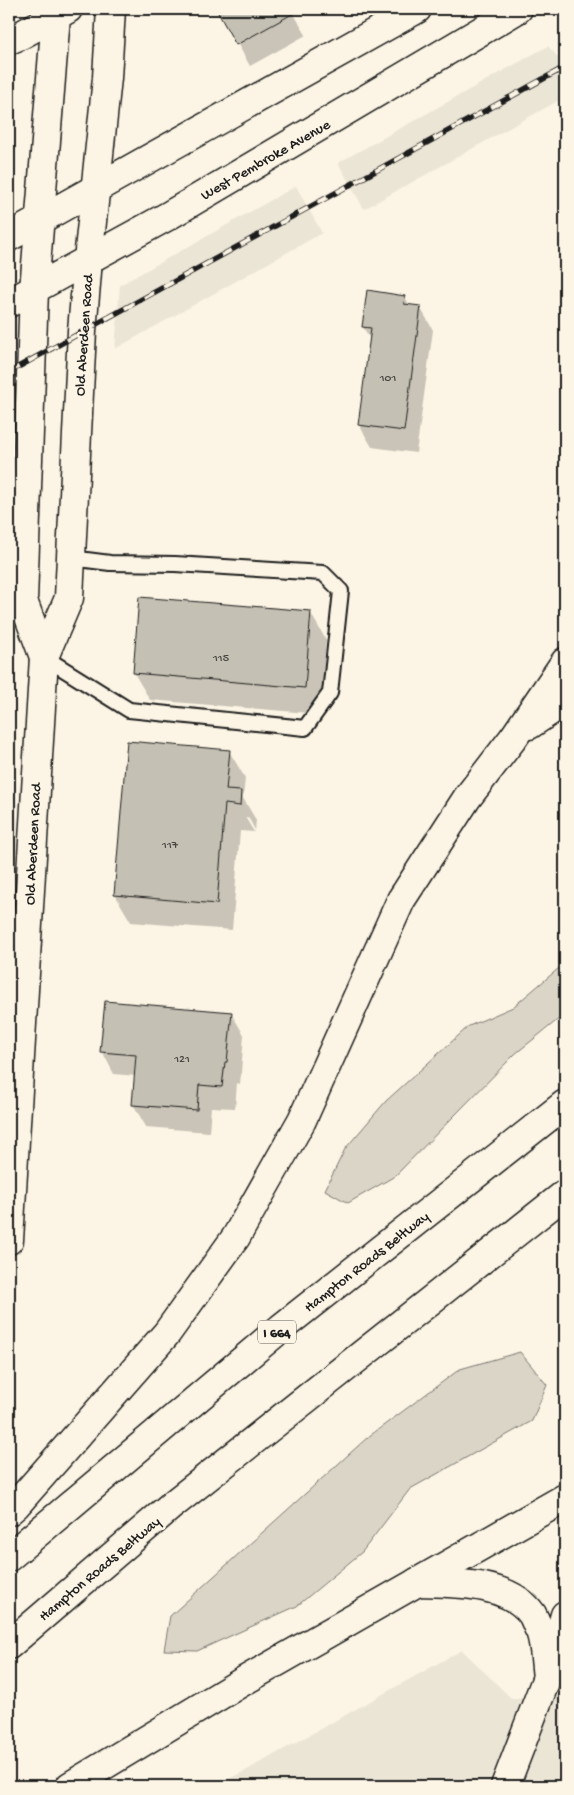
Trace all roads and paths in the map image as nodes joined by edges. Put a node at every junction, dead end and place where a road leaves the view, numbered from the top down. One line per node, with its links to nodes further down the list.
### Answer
1 (111, 9): 6 (main road, Old Aberdeen Road)
2 (417, 9): 6 (main road)
3 (518, 9): 9 (main road, West Pembroke Avenue)
4 (62, 12): 5 (main road); 7 (main road, Old Aberdeen Road)
5 (9, 40)
6 (95, 189): 7 (main road); 9 (main road, Old Aberdeen Road)
7 (40, 220): 8 (main road); 10 (main road, Old Aberdeen Road)
8 (9, 237)
9 (88, 260): 10 (main road, West Pembroke Avenue); 12 (main road, Old Aberdeen Road)
10 (34, 290): 11 (main road, West Pembroke Avenue); 13 (main road, Old Aberdeen Road)
11 (9, 303)
12 (71, 558): 13 (main road, Old Aberdeen Road); 13 (lane)
13 (44, 657): 18 (main road, Old Aberdeen Road)
14 (565, 662): 16 (main road)
15 (565, 701): 16 (main road)
16 (514, 737): 22 (main road)
17 (558, 1109): 23 (main road, Hampton Roads Beltway / I 664)
18 (11, 1167): 20 (main road, Old Aberdeen Road)
19 (556, 1201): 26 (main road, Hampton Roads Beltway)
20 (9, 1240)
21 (565, 1498): 24 (main road)
22 (9, 1511)
23 (9, 1557)
24 (417, 1582): 27 (main road); 28 (main road)
25 (565, 1615): 27 (main road)
26 (9, 1644)
27 (546, 1677): 29 (main road)
28 (70, 1786)
29 (505, 1786)

